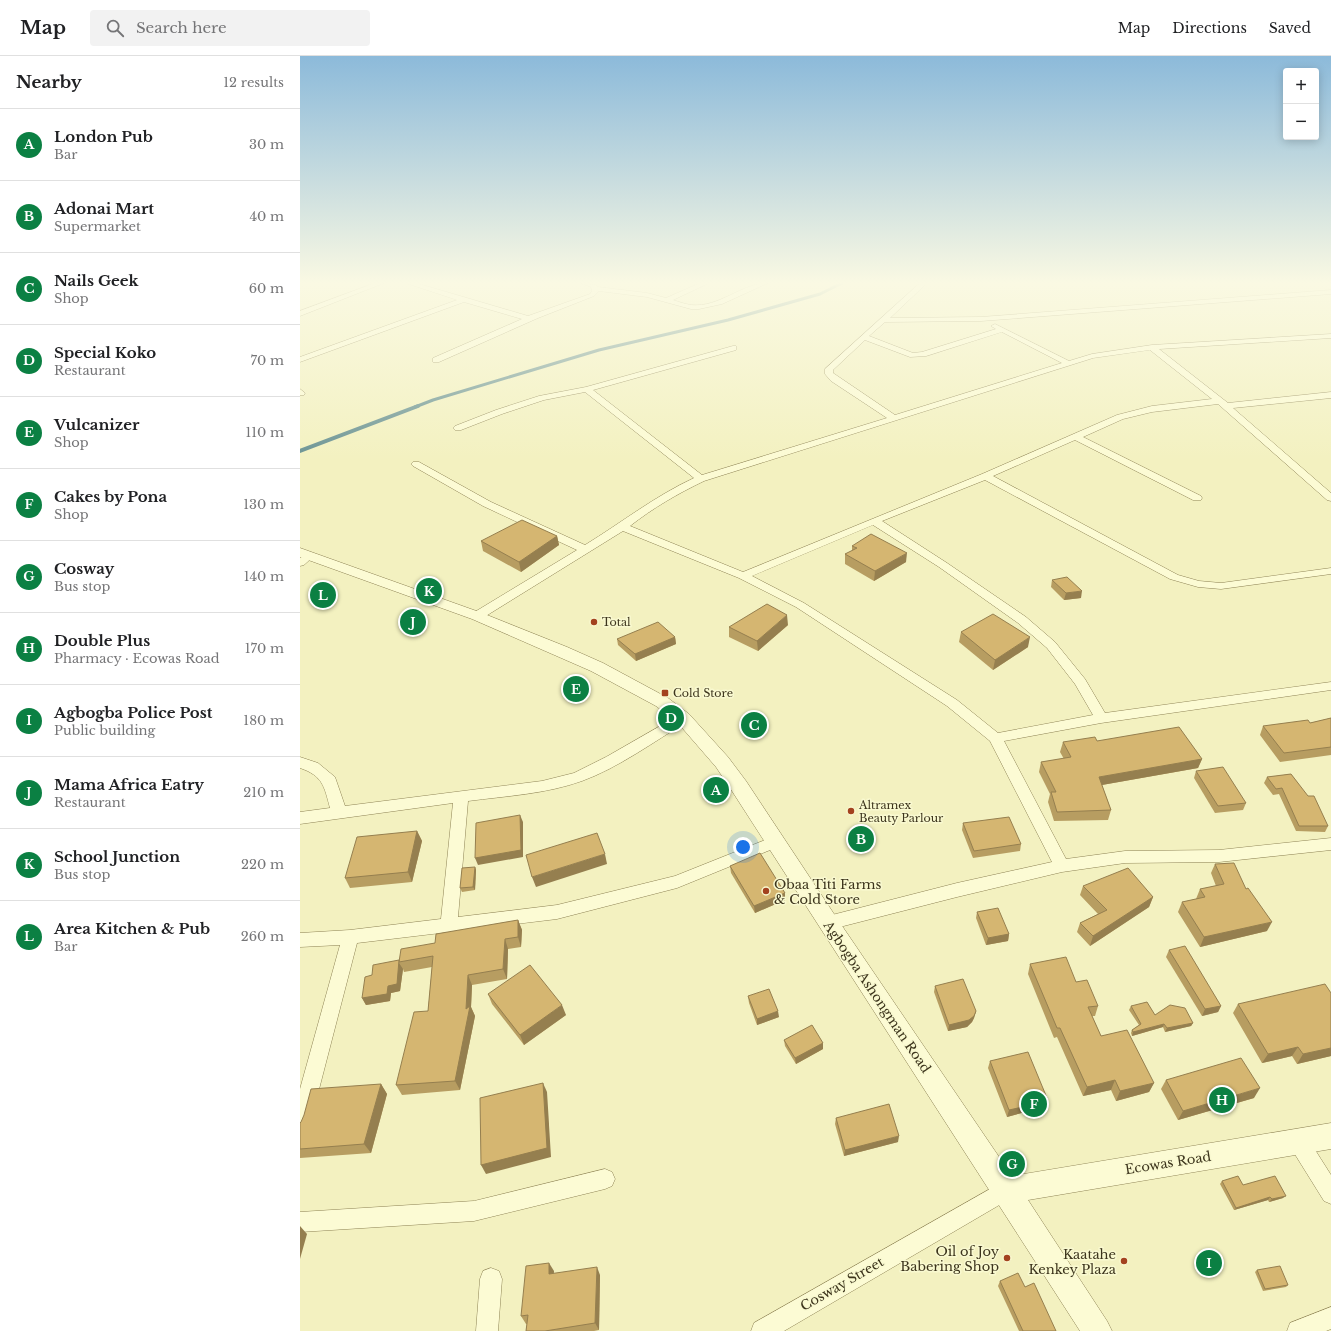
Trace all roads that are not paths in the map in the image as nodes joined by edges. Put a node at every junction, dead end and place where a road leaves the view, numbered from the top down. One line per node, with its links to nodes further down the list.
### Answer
1 (347, 342): 10 (street)
2 (476, 342): 11 (street)
3 (858, 342): 16 (street)
4 (879, 342): 5 (street)
5 (961, 342)
6 (1028, 342): 12 (street)
7 (1225, 342): 8 (street)
8 (1152, 347): 12 (street); 15 (street)
9 (733, 348): 13 (street)
10 (300, 360)
11 (436, 360)
12 (1068, 362): 16 (street)
13 (587, 389): 17 (street); 21 (street)
14 (1331, 395): 15 (street)
15 (1223, 404): 18 (street); 23 (street)
16 (894, 418): 21 (street)
17 (458, 428)
18 (1076, 437): 20 (street); 22 (street)
19 (416, 464): 26 (street)
20 (985, 476): 24 (street); 28 (street)
21 (701, 479): 25 (street)
22 (1197, 498)
23 (1331, 498)
24 (874, 521): 29 (street); 33 (street)
25 (622, 527): 26 (street); 29 (street)
26 (584, 549): 30 (street)
27 (303, 556): 30 (street, Agbogba Ashongman Road)
28 (1331, 571)
29 (743, 576): 34 (street)
30 (477, 616): 32 (street, Agbogba Ashongman Road)
31 (1331, 686): 33 (street)
32 (683, 718): 36 (street); 39 (street, Agbogba Ashongman Road)
33 (1101, 718): 34 (street)
34 (995, 738): 41 (street)
35 (300, 762): 37 (street)
36 (461, 797): 37 (street); 43 (street)
37 (339, 812): 38 (street)
38 (300, 818)
39 (775, 842): 42 (street, Agbogba Ashongman Road); 43 (street)
40 (1331, 844): 41 (street)
41 (1062, 866): 42 (street)
42 (828, 923): 50 (street, Agbogba Ashongman Road)
43 (449, 924): 44 (street)
44 (350, 937): 45 (street); 46 (street)
45 (300, 940)
46 (300, 1124)
47 (1331, 1136): 48 (street, Ecowas Road)
48 (1298, 1141): 50 (street, Ecowas Road); 51 (street)
49 (605, 1178): 52 (street)
50 (1006, 1190): 56 (street, Cosway Street); 57 (street, Agbogba Ashongman Road)
51 (1331, 1194)
52 (300, 1222)
53 (491, 1279): 55 (street)
54 (1331, 1318): 58 (street)
55 (488, 1331)
56 (762, 1331)
57 (1098, 1331)
58 (1298, 1331)

